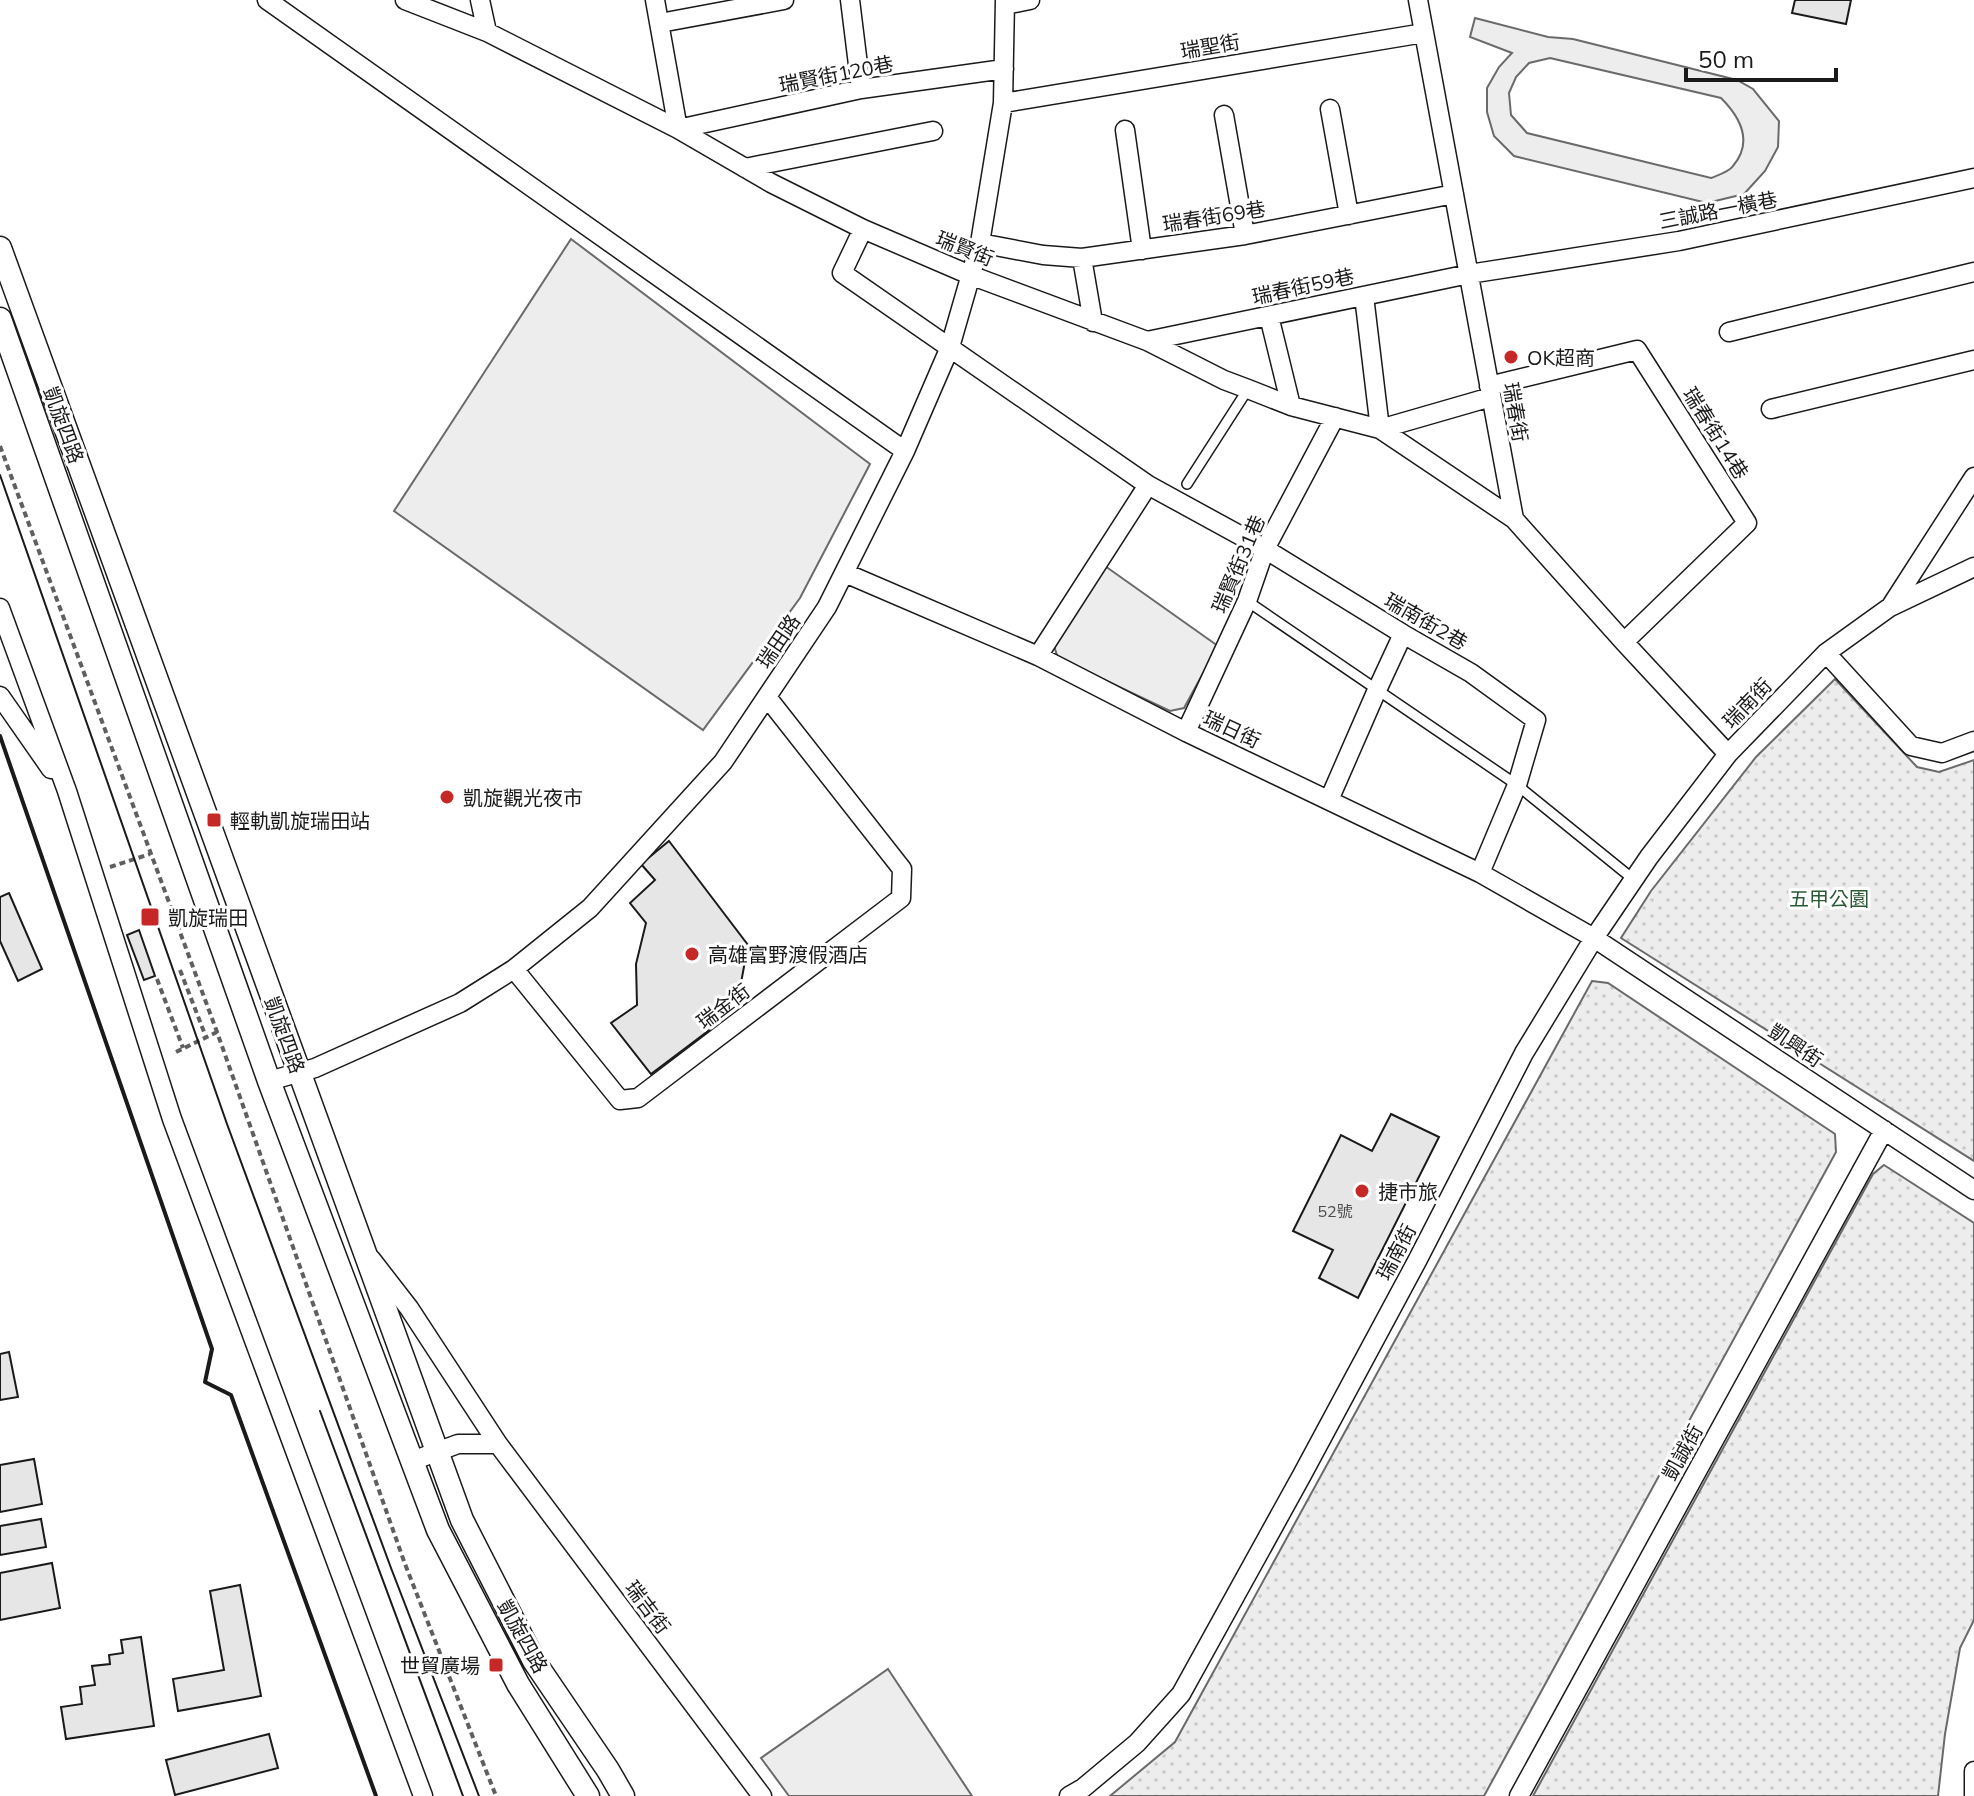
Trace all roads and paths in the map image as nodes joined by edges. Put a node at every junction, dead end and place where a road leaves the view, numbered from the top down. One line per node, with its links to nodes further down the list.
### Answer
1 (267, 0): 49 (street)
2 (405, 0): 11 (street, 瑞賢街)
3 (480, 0): 11 (street)
4 (655, 0): 10 (street)
5 (784, 0): 10 (street)
6 (850, 0): 14 (street)
7 (1030, 0): 9 (street)
8 (1418, 0): 12 (street, 瑞春街)
9 (1005, 2): 13 (street, 瑞田路)
10 (660, 23): 18 (street)
11 (487, 32): 18 (street, 瑞賢街)
12 (1424, 33): 15 (street, 瑞聖街); 23 (street, 瑞春街)
13 (1004, 69): 14 (street, 瑞賢街120巷); 15 (street, 瑞田路)
14 (861, 89): 18 (street, 瑞賢街120巷)
15 (1003, 103): 27 (street, 瑞田路)
16 (1330, 109): 24 (street)
17 (1224, 115): 26 (street)
18 (678, 129): 21 (street, 瑞賢街)
19 (1125, 130): 29 (street)
20 (933, 131): 21 (street)
21 (745, 168): 25 (street, 瑞賢街)
22 (1974, 178): 32 (street, 三誠路一橫巷)
23 (1454, 194): 24 (street, 瑞春街69巷); 32 (street, 瑞春街)
24 (1349, 215): 26 (street, 瑞春街69巷)
25 (863, 229): 33 (street, 瑞賢街); 40 (street, 瑞南街2巷)
26 (1245, 235): 29 (street, 瑞春街69巷)
27 (980, 243): 30 (street, 瑞春街69巷); 33 (street, 瑞田路)
28 (0, 248): 89 (street, 凱旋四路)
29 (1142, 250): 30 (street, 瑞春街69巷)
30 (1082, 258): 37 (street)
31 (1974, 272): 38 (street)
32 (1469, 274): 34 (street, 瑞春街59巷); 43 (street, 瑞春街)
33 (970, 275): 37 (street, 瑞賢街); 40 (street, 瑞田路)
34 (1364, 296): 35 (street, 瑞春街59巷); 47 (street)
35 (1269, 316): 39 (street, 瑞春街59巷); 44 (street)
36 (0, 319): 90 (street, 凱旋四路)
37 (1093, 322): 39 (street, 瑞賢街)
38 (1729, 332)
39 (1147, 341): 42 (street, 瑞賢街)
40 (950, 347): 49 (street, 瑞田路); 52 (street, 瑞南街2巷)
41 (1974, 360): 45 (street)
42 (1248, 389): 44 (street, 瑞賢街); 51 (lane)
43 (1490, 391): 47 (street); 53 (street, 瑞春街); 61 (street, 瑞春街14巷)
44 (1291, 406): 46 (street, 瑞賢街)
45 (1771, 409)
46 (1335, 417): 47 (street, 瑞賢街); 54 (street, 瑞賢街31巷)
47 (1380, 429): 53 (street, 瑞賢街)
48 (0, 446): 73 (path)
49 (905, 451): 56 (street, 瑞田路)
50 (1974, 477): 58 (street)
51 (1187, 484)
52 (1148, 485): 54 (street, 瑞南街2巷); 63 (street)
53 (1514, 519): 61 (street)
54 (1265, 549): 57 (street, 瑞賢街31巷); 60 (street, 瑞南街2巷)
55 (1974, 567): 58 (street)
56 (845, 573): 63 (street, 瑞日街); 66 (street, 瑞田路)
57 (1247, 601): 64 (lane); 67 (street, 瑞賢街31巷)
58 (1890, 607): 62 (street, 瑞南街)
59 (0, 608): 71 (street)
60 (1403, 634): 64 (street); 70 (street, 瑞南街2巷)
61 (1624, 642): 69 (street)
62 (1826, 653): 68 (street); 69 (street, 瑞南街)
63 (1038, 656): 67 (street, 瑞日街)
64 (1377, 690): 70 (lane); 72 (street)
65 (0, 696): 71 (street)
66 (767, 697): 82 (street, 瑞田路); 82 (street, 瑞金街)
67 (1186, 732): 72 (street, 瑞日街)
68 (1974, 741)
69 (1728, 754): 80 (street, 瑞南街)
70 (1517, 785): 77 (street, 瑞南街2巷); 80 (lane)
71 (67, 791): 78 (street)
72 (1329, 800): 77 (street, 瑞日街)
73 (150, 854): 74 (path); 85 (path)
74 (140, 857): 75 (path); 76 (path)
75 (117, 865): 78 (path); 79 (path)
76 (143, 865)
77 (1480, 873): 81 (street, 瑞日街)
78 (93, 874): 98 (street)
79 (119, 874)
80 (1633, 879): 81 (street, 瑞南街)
81 (1594, 938): 91 (street, 凱興街); 103 (street, 瑞南街)
82 (514, 969): 89 (street, 瑞田路)
83 (180, 970): 86 (path)
84 (157, 979): 87 (path)
85 (217, 1032): 86 (path); 99 (path)
86 (206, 1037): 87 (path)
87 (183, 1048): 88 (path)
88 (176, 1052)
89 (299, 1074): 90 (street, 瑞田路); 93 (street, 凱旋四路)
90 (269, 1081): 96 (street, 凱旋四路)
91 (1884, 1130): 92 (street, 凱興街); 104 (street, 凱誠街)
92 (1974, 1190)
93 (363, 1249): 94 (street, 瑞吉街); 95 (street, 凱旋四路)
94 (498, 1444): 95 (street); 102 (street, 瑞吉街)
95 (436, 1452): 96 (street); 101 (street, 凱旋四路)
96 (412, 1461): 100 (street, 凱旋四路)
97 (1974, 1771): 105 (street)
98 (423, 1796)
99 (496, 1796)
100 (588, 1796)
101 (623, 1796)
102 (762, 1796)
103 (1069, 1796)
104 (1519, 1796)
105 (1974, 1796)

